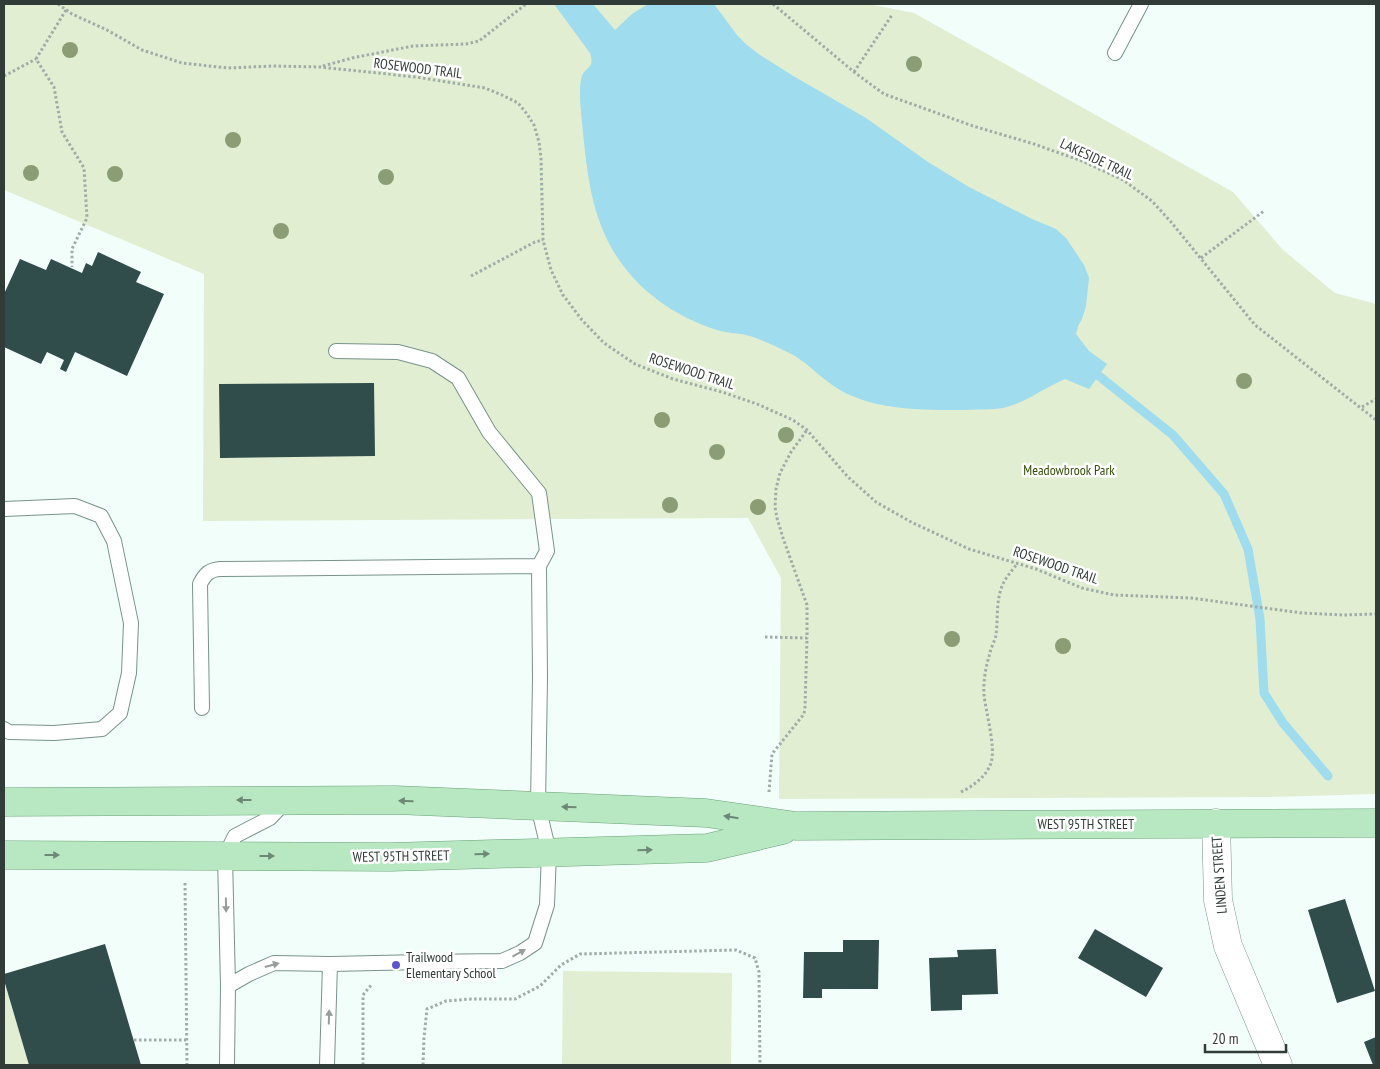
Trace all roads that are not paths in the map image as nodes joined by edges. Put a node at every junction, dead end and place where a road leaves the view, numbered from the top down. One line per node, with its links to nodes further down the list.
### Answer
1 (1141, 4): 2 (lane)
2 (1115, 52)
3 (336, 351): 5 (lane)
4 (4, 509): 7 (lane)
5 (538, 566): 6 (lane); 10 (lane)
6 (202, 708)
7 (4, 729)
8 (287, 800): 9 (main road, WEST 95TH STREET, one-way to 9); 10 (main road, WEST 95TH STREET, one-way to 8); 16 (lane)
9 (4, 802)
10 (538, 806): 13 (main road, WEST 95TH STREET, one-way to 10); 14 (lane)
11 (1216, 823): 12 (main road, WEST 95TH STREET); 13 (main road, WEST 95TH STREET); 21 (street, LINDEN STREET)
12 (1376, 823)
13 (796, 826): 14 (main road, WEST 95TH STREET, one-way to 13)
14 (549, 852): 16 (main road, WEST 95TH STREET, one-way to 14); 17 (lane, one-way to 14)
15 (4, 855): 16 (main road, WEST 95TH STREET, one-way to 16)
16 (225, 856): 18 (lane, one-way to 18)
17 (330, 964): 18 (lane, one-way to 17); 20 (lane, one-way to 17)
18 (228, 986): 19 (lane)
19 (228, 1065)
20 (327, 1065)
21 (1278, 1065)

